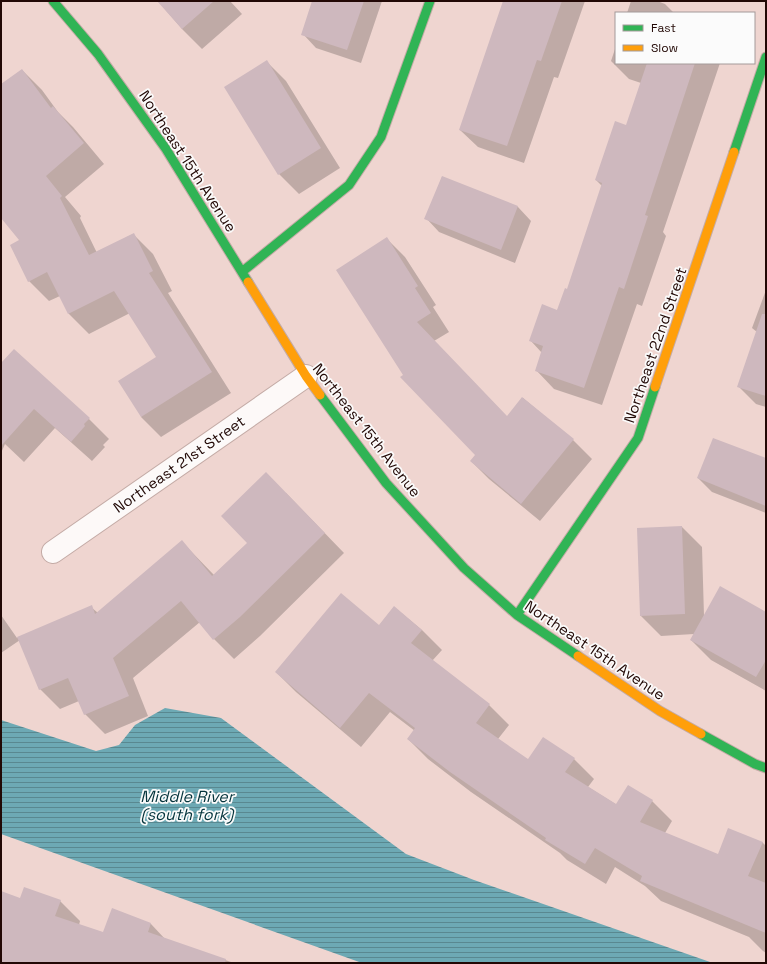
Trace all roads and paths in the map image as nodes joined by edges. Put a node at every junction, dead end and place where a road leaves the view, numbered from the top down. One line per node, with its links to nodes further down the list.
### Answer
1 (52, 1): 4 (street, Northeast 15th Avenue)
2 (430, 1): 4 (street)
3 (766, 57): 7 (street, Northeast 22nd Street)
4 (242, 271): 5 (street, Northeast 15th Avenue)
5 (306, 376): 6 (street, Northeast 21st Street); 7 (street, Northeast 15th Avenue)
6 (53, 552)
7 (517, 615): 8 (street, Northeast 15th Avenue)
8 (766, 768)

